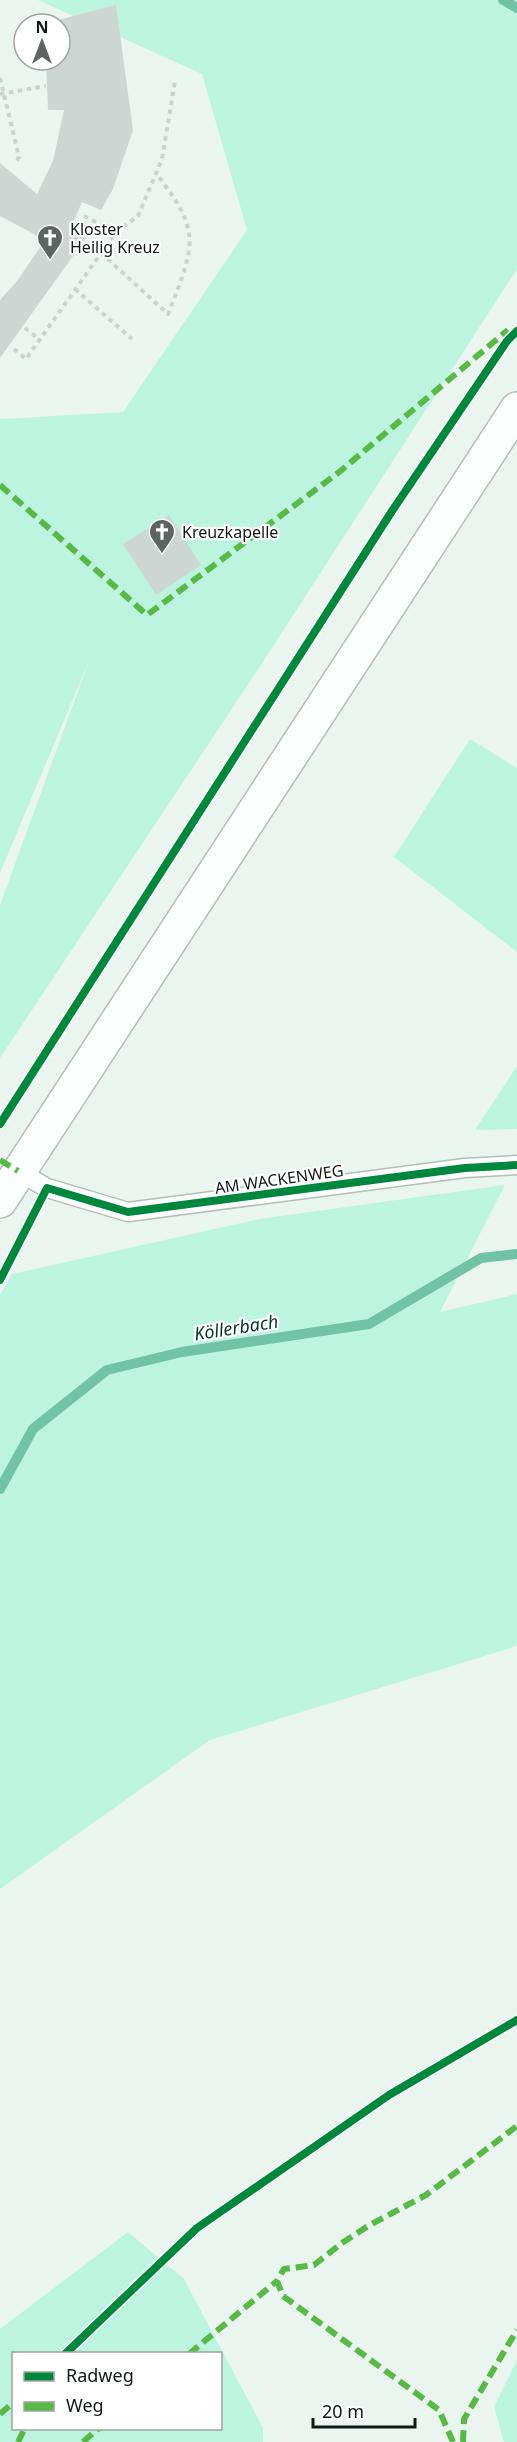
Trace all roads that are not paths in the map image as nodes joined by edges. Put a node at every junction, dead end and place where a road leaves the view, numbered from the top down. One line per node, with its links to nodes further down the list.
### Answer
1 (517, 409): 3 (main road)
2 (517, 1165): 3 (lane, AM WACKENWEG)
3 (18, 1171): 4 (main road)
4 (0, 1201)

